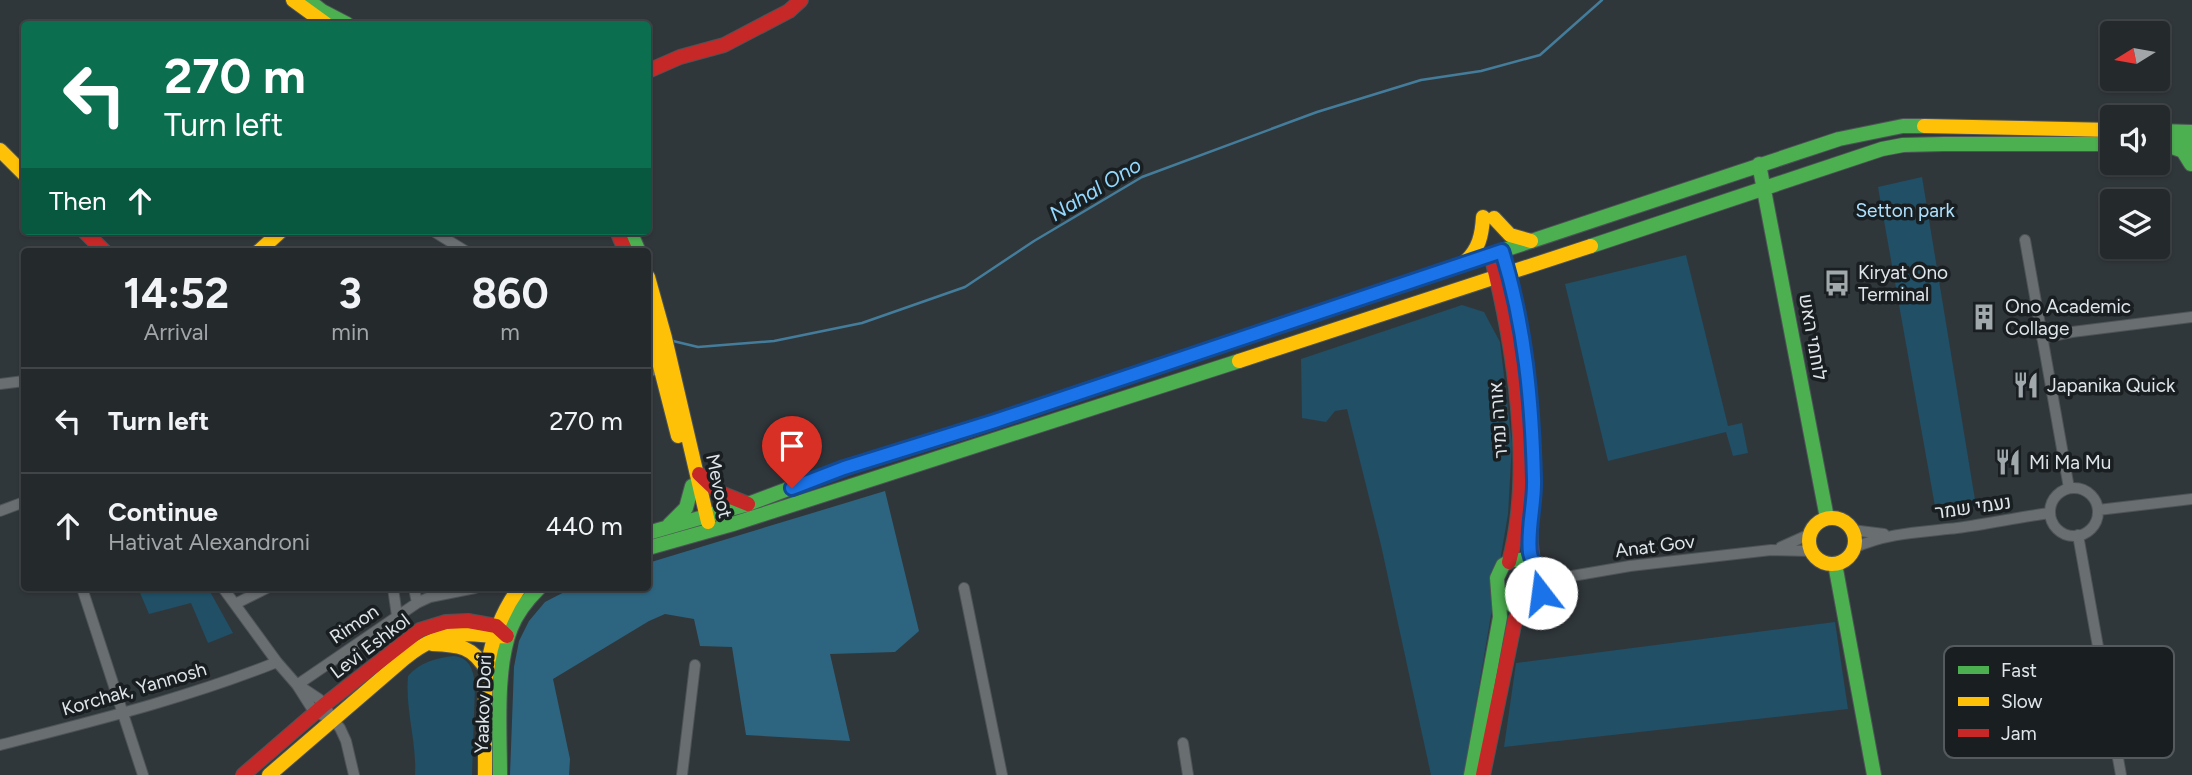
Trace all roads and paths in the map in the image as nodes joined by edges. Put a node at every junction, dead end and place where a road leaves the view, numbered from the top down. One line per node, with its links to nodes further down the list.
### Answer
1 (293, 0): 4 (main road)
2 (308, 0): 5 (main road)
3 (801, 0): 6 (main road)
4 (322, 21)
5 (341, 21)
6 (651, 70)
7 (2100, 130): 13 (main road)
8 (2170, 138): 11 (main road)
9 (2100, 144): 15 (main road)
10 (2170, 146): 11 (main road)
11 (2191, 150)
12 (1, 153): 14 (main road)
13 (1759, 163): 16 (main road, לוחמי האש); 23 (main road)
14 (21, 171)
15 (1794, 179): 16 (main road); 18 (main road)
16 (1764, 187): 17 (main road); 18 (main road, לוחמי האש)
17 (1742, 195): 18 (main road); 28 (main road)
18 (1770, 211): 49 (main road, לוחמי האש)
19 (89, 235): 24 (main road)
20 (277, 235): 25 (main road)
21 (439, 235): 26 (street)
22 (2025, 240): 36 (street)
23 (1532, 241): 27 (main road); 29 (main road)
24 (101, 248)
25 (262, 248)
26 (461, 248)
27 (1497, 253): 29 (main road); 30 (main road, אורה נמיר)
28 (1538, 263): 30 (main road); 33 (main road)
29 (1461, 265): 45 (main road)
30 (1503, 274): 31 (main road); 33 (main road, אורה נמיר)
31 (1468, 287): 33 (main road); 50 (main road)
32 (651, 300): 37 (main road, Mevoot)
33 (1512, 312): 61 (main road, אורה נמיר); 62 (main road, אורה נמיר)
34 (2192, 317): 36 (street)
35 (651, 332): 37 (main road, Mevoot)
36 (2042, 338): 42 (street)
37 (660, 369): 40 (main road, Mevoot); 41 (main road, Mevoot)
38 (21, 381): 39 (street)
39 (0, 384)
40 (696, 471): 45 (main road); 50 (main road, Mevoot)
41 (691, 486): 50 (main road, Mevoot); 51 (main road)
42 (2069, 488): 46 (street); 48 (street)
43 (2192, 499): 46 (street)
44 (21, 503): 47 (street)
45 (748, 504): 50 (main road)
46 (2098, 510): 56 (street)
47 (0, 511)
48 (2050, 513): 55 (street, נעמי שמר); 56 (street)
49 (1827, 518): 52 (main road); 54 (main road)
50 (706, 521): 51 (main road); 57 (main road)
51 (666, 528): 53 (main road)
52 (1852, 530): 55 (street, נעמי שמר); 58 (main road)
53 (651, 532)
54 (1810, 534): 59 (street, Anat Gov); 60 (main road)
55 (1901, 534): 58 (street, נעמי שמר)
56 (2078, 535): 83 (street)
57 (651, 547)
58 (1854, 548): 63 (main road)
59 (1771, 550): 60 (street, Anat Gov); 64 (street, Anat Gov)
60 (1811, 551): 63 (main road)
61 (1509, 562): 62 (main road); 75 (main road)
62 (1534, 564): 64 (main road)
63 (1835, 564): 104 (main road)
64 (1544, 581): 78 (main road)
65 (964, 588): 100 (street)
66 (83, 591): 89 (street)
67 (225, 591): 77 (street)
68 (261, 591): 77 (street)
69 (393, 591): 79 (street)
70 (414, 591): 76 (street)
71 (460, 591): 76 (street, Rimon)
72 (516, 591): 81 (main road)
73 (516, 591): 80 (main road)
74 (536, 591): 81 (main road)
75 (1499, 593): 78 (main road); 102 (main road)
76 (416, 603): 79 (street, Rimon)
77 (235, 604): 84 (street)
78 (1523, 606): 103 (main road)
79 (397, 616): 87 (street, Rimon)
80 (460, 621): 81 (main road, Levi Eshkol); 88 (main road, Levi Eshkol)
81 (499, 633): 82 (main road, Levi Eshkol); 86 (main road, Yaakov Dori); 98 (main road, Yaakov Dori)
82 (424, 644): 86 (main road); 90 (main road, Levi Eshkol)
83 (2098, 646)
84 (277, 662): 87 (street); 89 (street, Korchak, Yannosh)
85 (695, 665): 99 (street)
86 (488, 671): 97 (main road, Yaakov Dori)
87 (297, 685): 88 (street)
88 (320, 708): 90 (street); 94 (main road, Levi Eshkol)
89 (122, 712): 92 (street, Korchak, Yannosh); 93 (street)
90 (332, 720): 95 (main road, Levi Eshkol); 96 (street)
91 (1183, 743): 101 (street)
92 (0, 745)
93 (143, 775)
94 (243, 775)
95 (268, 775)
96 (354, 775)
97 (485, 775)
98 (500, 775)
99 (682, 775)
100 (1002, 775)
101 (1188, 775)
102 (1471, 775)
103 (1483, 775)
104 (1874, 775)

